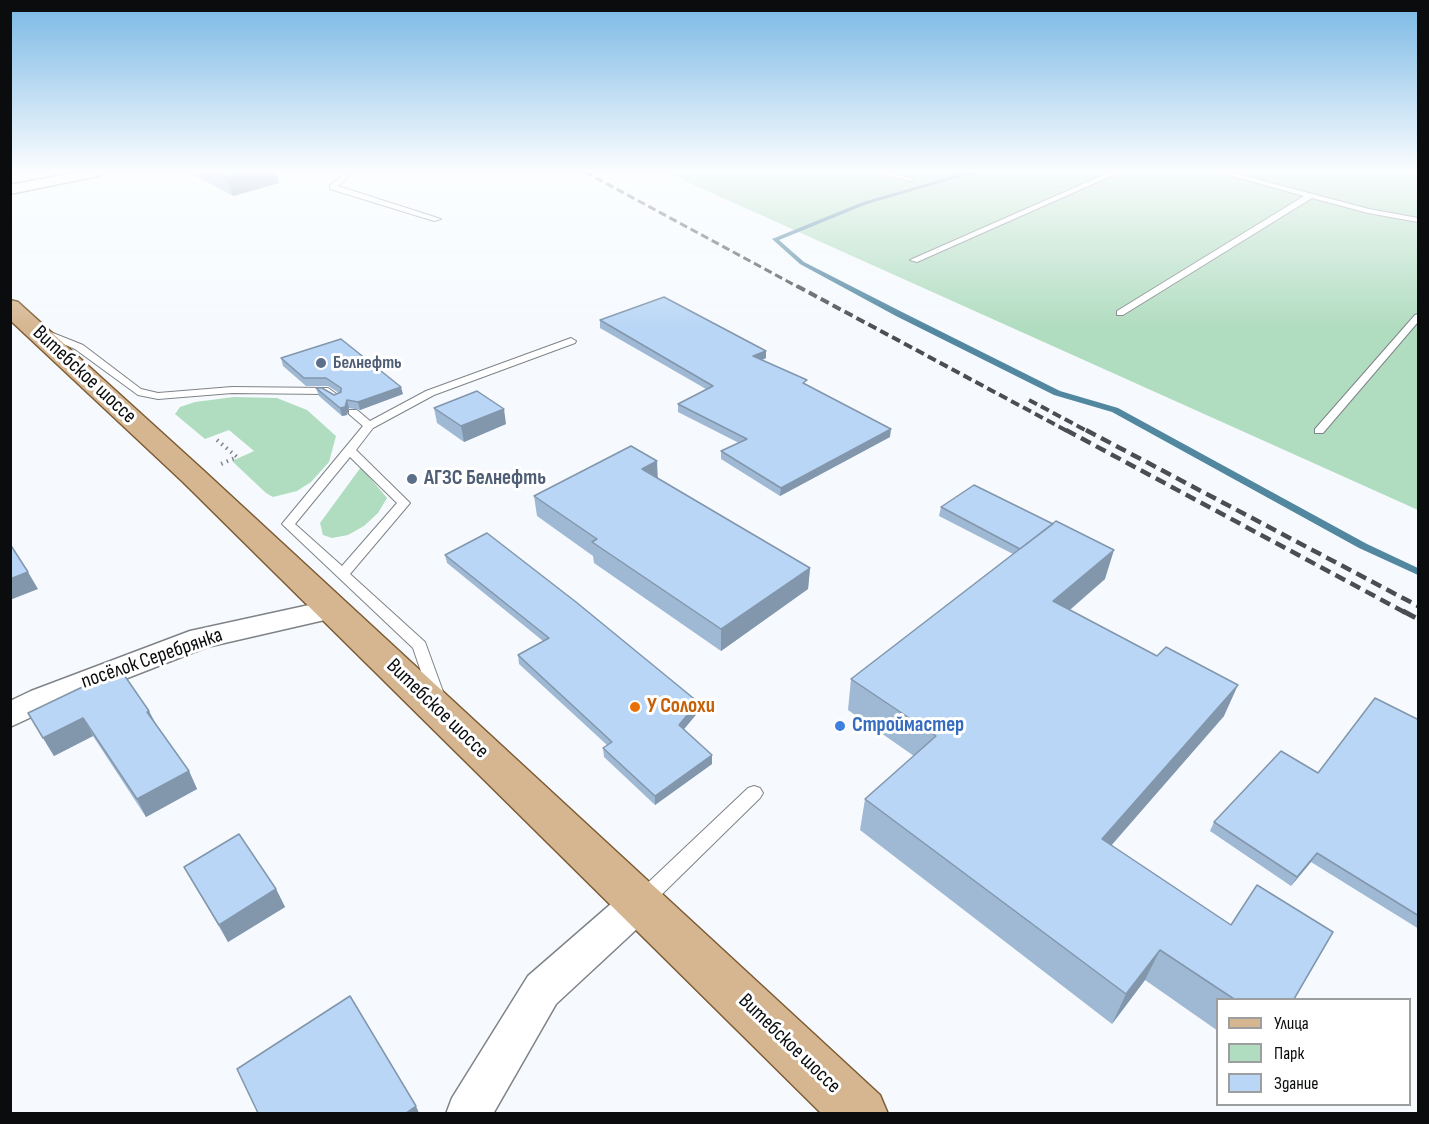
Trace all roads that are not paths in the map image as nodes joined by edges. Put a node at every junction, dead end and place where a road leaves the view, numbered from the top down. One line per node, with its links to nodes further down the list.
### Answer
1 (996, 224): 3 (lane)
2 (1264, 224): 4 (lane)
3 (914, 260)
4 (1120, 313)
5 (1419, 317): 11 (lane)
6 (23, 318): 8 (lane); 13 (main road, Витебское шоссе)
7 (571, 341): 10 (lane)
8 (337, 398)
9 (353, 412): 10 (lane)
10 (369, 426): 12 (lane)
11 (1319, 431)
12 (349, 450): 13 (lane); 13 (lane)
13 (337, 591): 14 (street, посёлок Серебрянка); 16 (main road, Витебское шоссе)
14 (10, 715)
15 (754, 793): 16 (lane)
16 (640, 902): 17 (street); 18 (main road, Витебское шоссе)
17 (468, 1113)
18 (861, 1113)

